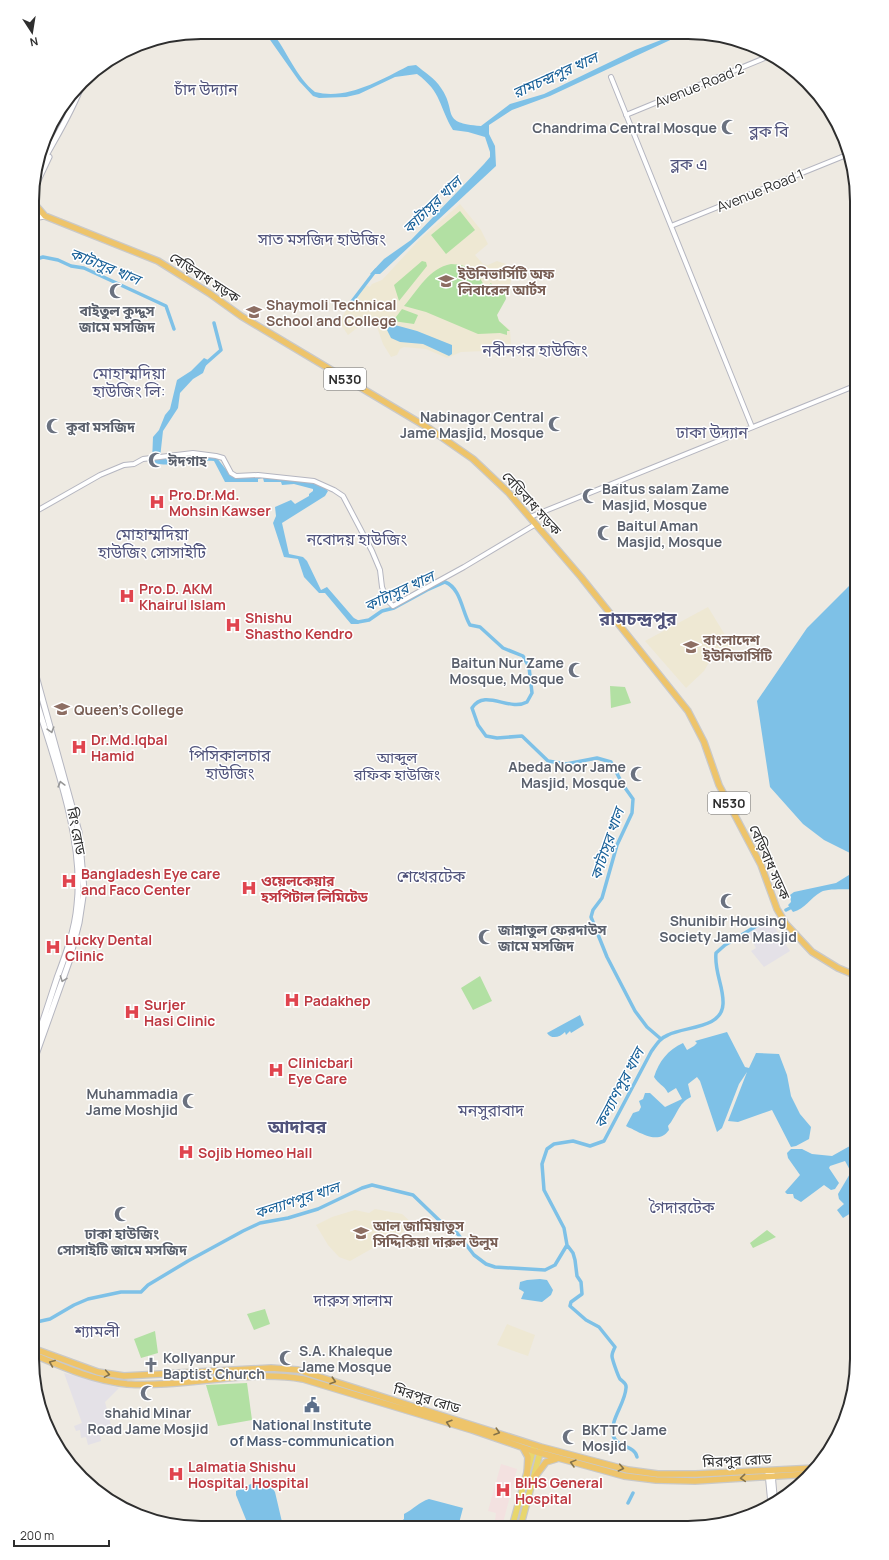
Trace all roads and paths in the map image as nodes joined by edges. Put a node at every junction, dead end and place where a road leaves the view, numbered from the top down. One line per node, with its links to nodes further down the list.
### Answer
1 (764, 58): 4 (street, Avenue Road 2)
2 (610, 77): 4 (street)
3 (76, 98): 5 (main road)
4 (626, 115): 12 (street)
5 (59, 134): 7 (main road); 8 (main road)
6 (843, 156): 12 (street, Avenue Road 1)
7 (45, 159)
8 (42, 172)
9 (39, 209): 10 (highway, বেড়িবাধ সড়ক / N530)
10 (45, 216): 11 (main road); 16 (highway, বেড়িবাধ সড়ক / N530)
11 (39, 217)
12 (671, 226): 14 (street)
13 (850, 388): 14 (street)
14 (752, 427): 16 (street)
15 (39, 510): 17 (street)
16 (530, 517): 17 (highway, বেড়িবাধ সড়ক / N530)
17 (536, 524): 20 (highway, বেড়িবাধ সড়ক / N530)
18 (39, 687): 22 (main road, রিং রোড, one-way to 22)
19 (39, 711): 21 (main road, রিং রোড, one-way to 19)
20 (850, 973)
21 (39, 1032)
22 (39, 1046)
23 (39, 1351): 25 (highway, মিরপুর রোড, one-way to 25)
24 (39, 1357): 26 (highway, মিরপুর রোড, one-way to 24)
25 (282, 1369): 26 (highway); 27 (highway, মিরপুর রোড, one-way to 27)
26 (281, 1376): 28 (highway, মিরপুর রোড, one-way to 26)
27 (534, 1445): 29 (highway, মিরপুর রোড); 30 (main road)
28 (523, 1448): 30 (highway, মিরপুর রোড); 35 (highway)
29 (540, 1450): 30 (highway, মিরপুর রোড); 31 (highway, মিরপুর রোড); 33 (highway, মিরপুর রোড, one-way to 33); 36 (main road)
30 (533, 1451): 35 (main road)
31 (561, 1459): 33 (highway, মিরপুর রোড, one-way to 31); 36 (highway)
32 (807, 1469): 33 (highway, মিরপুর রোড)
33 (770, 1473): 34 (highway, মিরপুর রোড); 37 (main road); 38 (main road)
34 (801, 1474)
35 (527, 1475): 39 (main road)
36 (534, 1478): 40 (main road)
37 (773, 1497)
38 (771, 1498)
39 (514, 1521)
40 (522, 1521)

